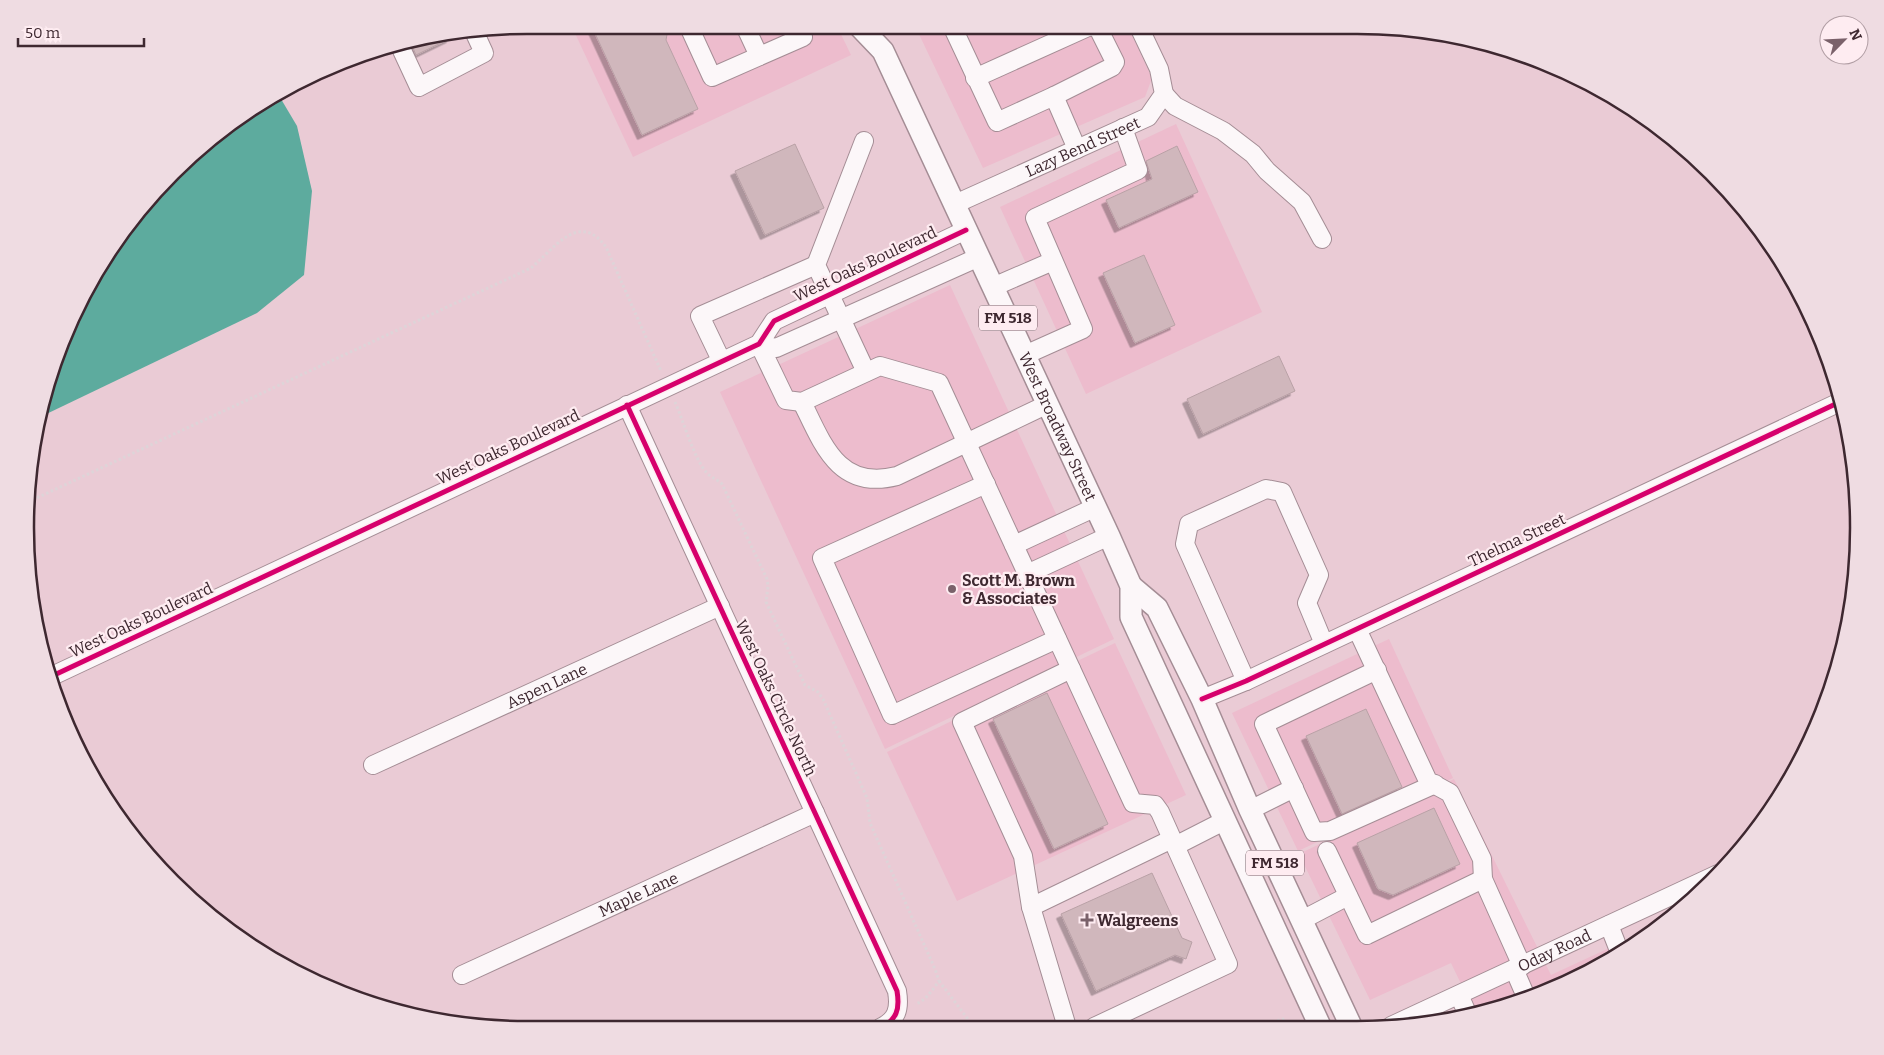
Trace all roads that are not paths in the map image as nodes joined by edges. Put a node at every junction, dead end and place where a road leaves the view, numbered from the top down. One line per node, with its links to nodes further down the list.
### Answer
1 (693, 34): 13 (street)
2 (749, 34): 13 (street)
3 (802, 34): 13 (street)
4 (867, 34): 12 (main road, West Broadway Street / FM 518)
5 (882, 34): 12 (main road, West Broadway Street / FM 518)
6 (955, 34): 14 (street)
7 (1072, 34): 14 (street)
8 (1101, 34): 16 (street)
9 (1142, 34): 15 (street)
10 (477, 37): 11 (street)
11 (402, 50)
12 (884, 51): 20 (main road, West Broadway Street / FM 518)
13 (759, 56)
14 (975, 78): 16 (street)
15 (1164, 94): 17 (street, Lazy Bend Street); 22 (street)
16 (1054, 96): 19 (street)
17 (1123, 128): 19 (street, Lazy Bend Street); 24 (street)
18 (864, 141): 25 (street)
19 (1077, 149): 20 (street, Lazy Bend Street)
20 (955, 204): 21 (main road, West Broadway Street / FM 518)
21 (966, 230): 23 (main road, West Broadway Street / FM 518); 27 (street, West Oaks Boulevard)
22 (1322, 239)
23 (979, 257): 26 (main road, West Broadway Street / FM 518); 28 (street, West Oaks Boulevard)
24 (1054, 261): 26 (street); 30 (street)
25 (816, 265): 27 (street); 31 (street)
26 (993, 287): 30 (main road, West Broadway Street / FM 518)
27 (830, 296): 28 (street, West Oaks Boulevard); 29 (street, West Oaks Boulevard)
28 (840, 319): 29 (street, West Oaks Boulevard); 32 (street)
29 (759, 344): 31 (street, West Oaks Boulevard); 33 (street)
30 (1025, 355): 34 (main road, West Broadway Street / FM 518)
31 (721, 360): 35 (street, West Oaks Boulevard)
32 (866, 372): 33 (street); 37 (street)
33 (802, 402): 37 (street)
34 (1048, 404): 37 (street); 39 (main road, West Broadway Street / FM 518)
35 (627, 405): 44 (street, West Oaks Circle North); 50 (street, West Oaks Boulevard)
36 (1834, 405): 45 (street, Thelma Street)
37 (967, 443): 38 (street)
38 (986, 484): 41 (street); 46 (street)
39 (1096, 507): 40 (main road, West Broadway Street / FM 518); 41 (street)
40 (1109, 536): 42 (street); 43 (main road, West Broadway Street / FM 518)
41 (1014, 545): 42 (street)
42 (1027, 574): 46 (street)
43 (1131, 586): 52 (main road, West Broadway Street / FM 518); 58 (main road, West Broadway Street / FM 518)
44 (720, 606): 53 (street, Aspen Lane); 57 (street, West Oaks Circle North)
45 (1357, 629): 47 (street, Thelma Street); 49 (street)
46 (1057, 639): 48 (street)
47 (1324, 644): 51 (street, Thelma Street); 51 (street)
48 (1071, 669): 59 (street); 64 (street)
49 (1376, 670): 54 (street); 55 (street)
50 (56, 673)
51 (1246, 681): 52 (street, Thelma Street)
52 (1202, 699): 56 (main road, West Broadway Street / FM 518)
53 (373, 765)
54 (1434, 784): 55 (street); 61 (street)
55 (1294, 788): 56 (street)
56 (1250, 810): 65 (main road, West Broadway Street / FM 518)
57 (815, 813): 69 (street, Maple Lane); 74 (street, West Oaks Circle North)
58 (1224, 821): 59 (street); 77 (main road, West Broadway Street / FM 518)
59 (1174, 843): 64 (street); 76 (street)
60 (1327, 851): 63 (street)
61 (1483, 879): 63 (street); 68 (street)
62 (1700, 882): 66 (street, Oday Road)
63 (1348, 896): 65 (street)
64 (1031, 907): 75 (street)
65 (1302, 920): 78 (main road, West Broadway Street / FM 518)
66 (1610, 925): 67 (street); 68 (street, Oday Road)
67 (1618, 946)
68 (1518, 968): 70 (street); 71 (street, Oday Road)
69 (462, 975)
70 (1525, 991)
71 (1459, 995): 72 (street); 73 (street, Oday Road)
72 (1465, 1009)
73 (1412, 1018)
74 (889, 1021)
75 (1065, 1021)
76 (1107, 1021)
77 (1318, 1021)
78 (1350, 1021)

